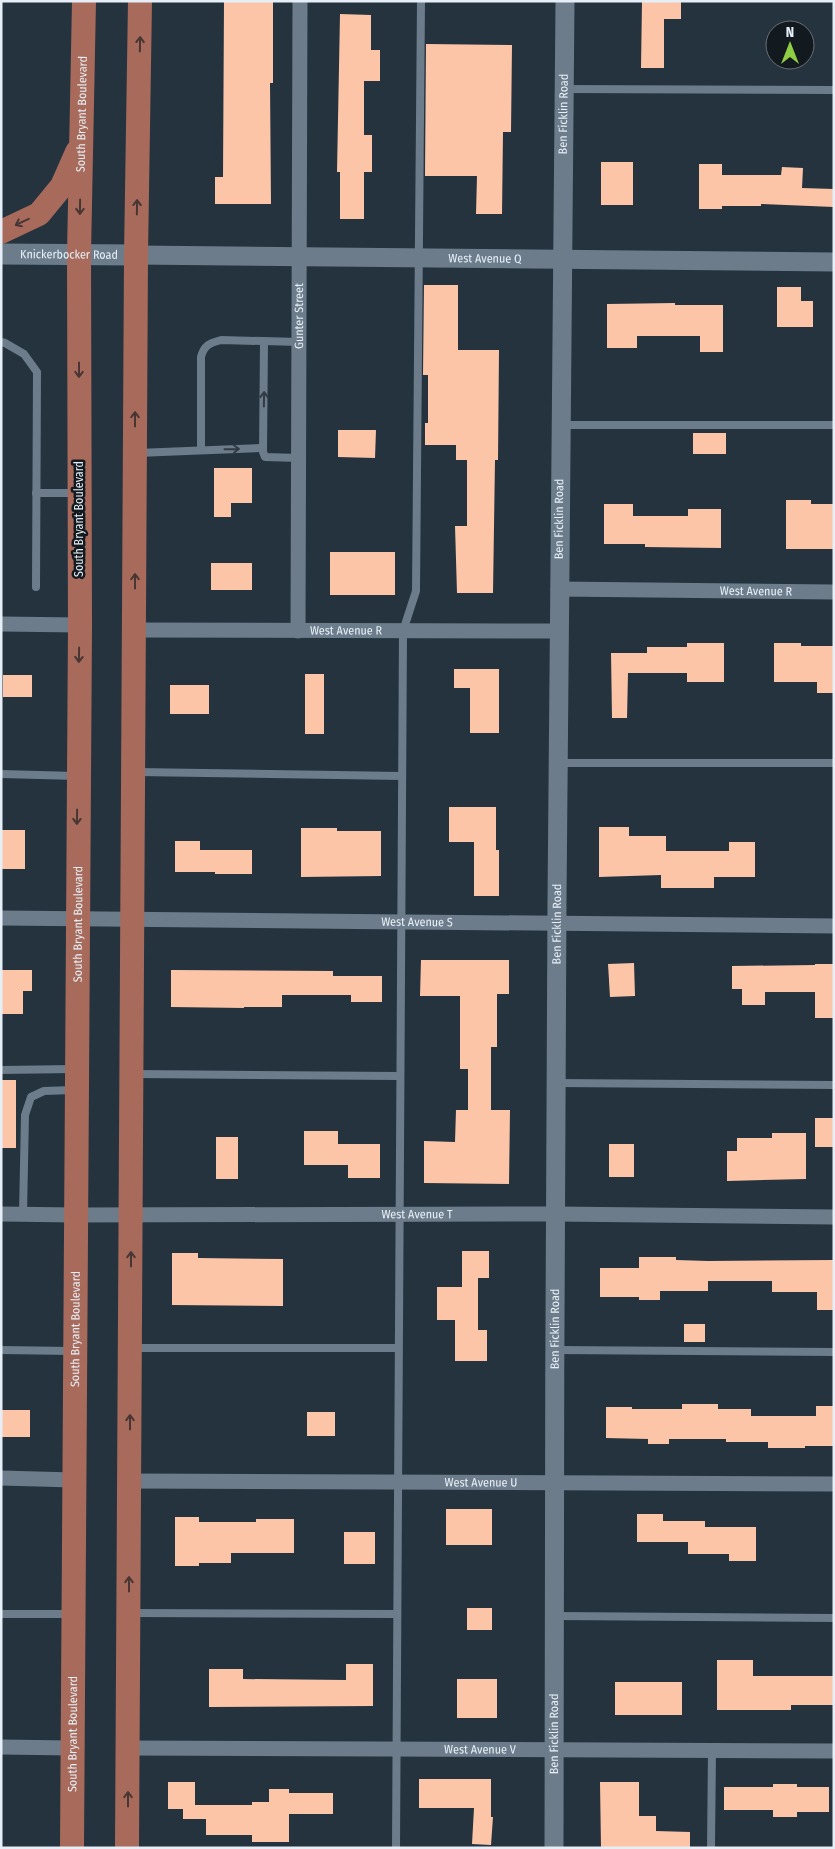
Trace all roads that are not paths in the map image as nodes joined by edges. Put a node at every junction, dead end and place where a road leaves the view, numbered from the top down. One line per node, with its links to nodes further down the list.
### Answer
1 (84, 1): 8 (main road, South Bryant Boulevard)
2 (140, 1): 12 (main road, one-way to 2)
3 (300, 1): 13 (street, Gunter Street)
4 (421, 1): 14 (lane)
5 (565, 1): 6 (street, Ben Ficklin Road)
6 (563, 89): 7 (lane); 15 (street, Ben Ficklin Road)
7 (834, 90)
8 (81, 144): 9 (main road, one-way to 9); 11 (main road, South Bryant Boulevard, one-way to 11)
9 (1, 232)
10 (1, 254): 11 (main road, Knickerbocker Road)
11 (79, 254): 12 (main road, Knickerbocker Road); 27 (main road, South Bryant Boulevard, one-way to 27)
12 (136, 255): 13 (street, West Avenue Q); 24 (main road, one-way to 12)
13 (300, 257): 14 (street, West Avenue Q); 19 (street, Gunter Street)
14 (419, 258): 15 (street, West Avenue Q); 35 (lane)
15 (560, 259): 16 (street, West Avenue Q); 20 (street, Ben Ficklin Road)
16 (834, 262)
17 (1, 342): 26 (lane)
18 (264, 342): 19 (lane); 22 (lane, one-way to 18); 23 (lane)
19 (299, 342): 25 (street, Gunter Street)
20 (559, 425): 21 (lane); 29 (street, Ben Ficklin Road)
21 (834, 425)
22 (262, 448): 23 (lane, one-way to 22); 25 (lane)
23 (201, 450): 24 (lane)
24 (135, 453): 33 (main road, one-way to 24)
25 (299, 458): 34 (street, Gunter Street)
26 (36, 493): 27 (lane); 28 (lane)
27 (78, 493): 32 (main road, South Bryant Boulevard)
28 (36, 587)
29 (558, 589): 30 (street, West Avenue R); 36 (street, Ben Ficklin Road)
30 (834, 592)
31 (1, 624): 32 (street)
32 (80, 625): 41 (main road, South Bryant Boulevard, one-way to 41)
33 (135, 630): 34 (street, West Avenue R); 39 (main road)
34 (298, 631): 35 (street, West Avenue R)
35 (402, 631): 36 (street, West Avenue R); 42 (lane)
36 (558, 631): 37 (street, Ben Ficklin Road)
37 (557, 763): 38 (lane); 47 (street, Ben Ficklin Road)
38 (834, 763)
39 (134, 772): 42 (lane); 45 (main road)
40 (1, 774): 41 (lane)
41 (78, 776): 44 (main road, South Bryant Boulevard, one-way to 44)
42 (402, 776): 46 (lane)
43 (1, 918): 44 (street, West Avenue S)
44 (76, 918): 45 (street, West Avenue S); 52 (main road, South Bryant Boulevard)
45 (133, 919): 46 (street, West Avenue S); 50 (main road)
46 (401, 922): 47 (street, West Avenue S); 51 (lane)
47 (556, 923): 48 (street, West Avenue S); 53 (street, Ben Ficklin Road)
48 (834, 926)
49 (1, 1070): 52 (lane)
50 (132, 1074): 51 (lane); 60 (main road)
51 (400, 1076): 57 (lane)
52 (76, 1080): 56 (lane); 59 (main road, South Bryant Boulevard)
53 (556, 1083): 54 (lane); 58 (street, Ben Ficklin Road)
54 (834, 1085)
55 (1, 1214): 56 (street, West Avenue T)
56 (23, 1214): 59 (street, West Avenue T)
57 (399, 1214): 58 (street, West Avenue T); 60 (street, West Avenue T); 63 (lane)
58 (555, 1214): 61 (street, West Avenue T); 65 (street, Ben Ficklin Road)
59 (75, 1215): 60 (street, West Avenue T); 66 (main road, South Bryant Boulevard)
60 (132, 1215): 62 (main road, one-way to 60)
61 (834, 1217)
62 (130, 1348): 63 (lane); 70 (main road, one-way to 62)
63 (398, 1348): 71 (lane)
64 (1, 1350): 66 (lane)
65 (555, 1350): 67 (lane); 72 (street, Ben Ficklin Road)
66 (74, 1351): 69 (main road, South Bryant Boulevard)
67 (834, 1352)
68 (1, 1478): 69 (street)
69 (74, 1480): 76 (main road, South Bryant Boulevard)
70 (129, 1481): 71 (street, West Avenue U); 74 (main road, one-way to 70)
71 (398, 1483): 72 (street, West Avenue U); 77 (lane)
72 (555, 1483): 73 (street, West Avenue U); 78 (street, Ben Ficklin Road)
73 (834, 1484)
74 (129, 1613): 77 (lane); 82 (main road)
75 (1, 1614): 76 (lane)
76 (73, 1614): 81 (main road, South Bryant Boulevard)
77 (397, 1614): 83 (lane)
78 (555, 1616): 79 (lane); 84 (street, Ben Ficklin Road)
79 (834, 1618)
80 (1, 1747): 81 (street)
81 (72, 1748): 87 (main road, South Bryant Boulevard)
82 (128, 1748): 83 (street, West Avenue V); 88 (main road, one-way to 82)
83 (396, 1749): 84 (street, West Avenue V); 89 (lane)
84 (554, 1750): 85 (street, West Avenue V); 90 (street, Ben Ficklin Road)
85 (712, 1751): 86 (street, West Avenue V); 91 (lane)
86 (834, 1751)
87 (72, 1848)
88 (128, 1848)
89 (396, 1848)
90 (554, 1848)
91 (711, 1848)

